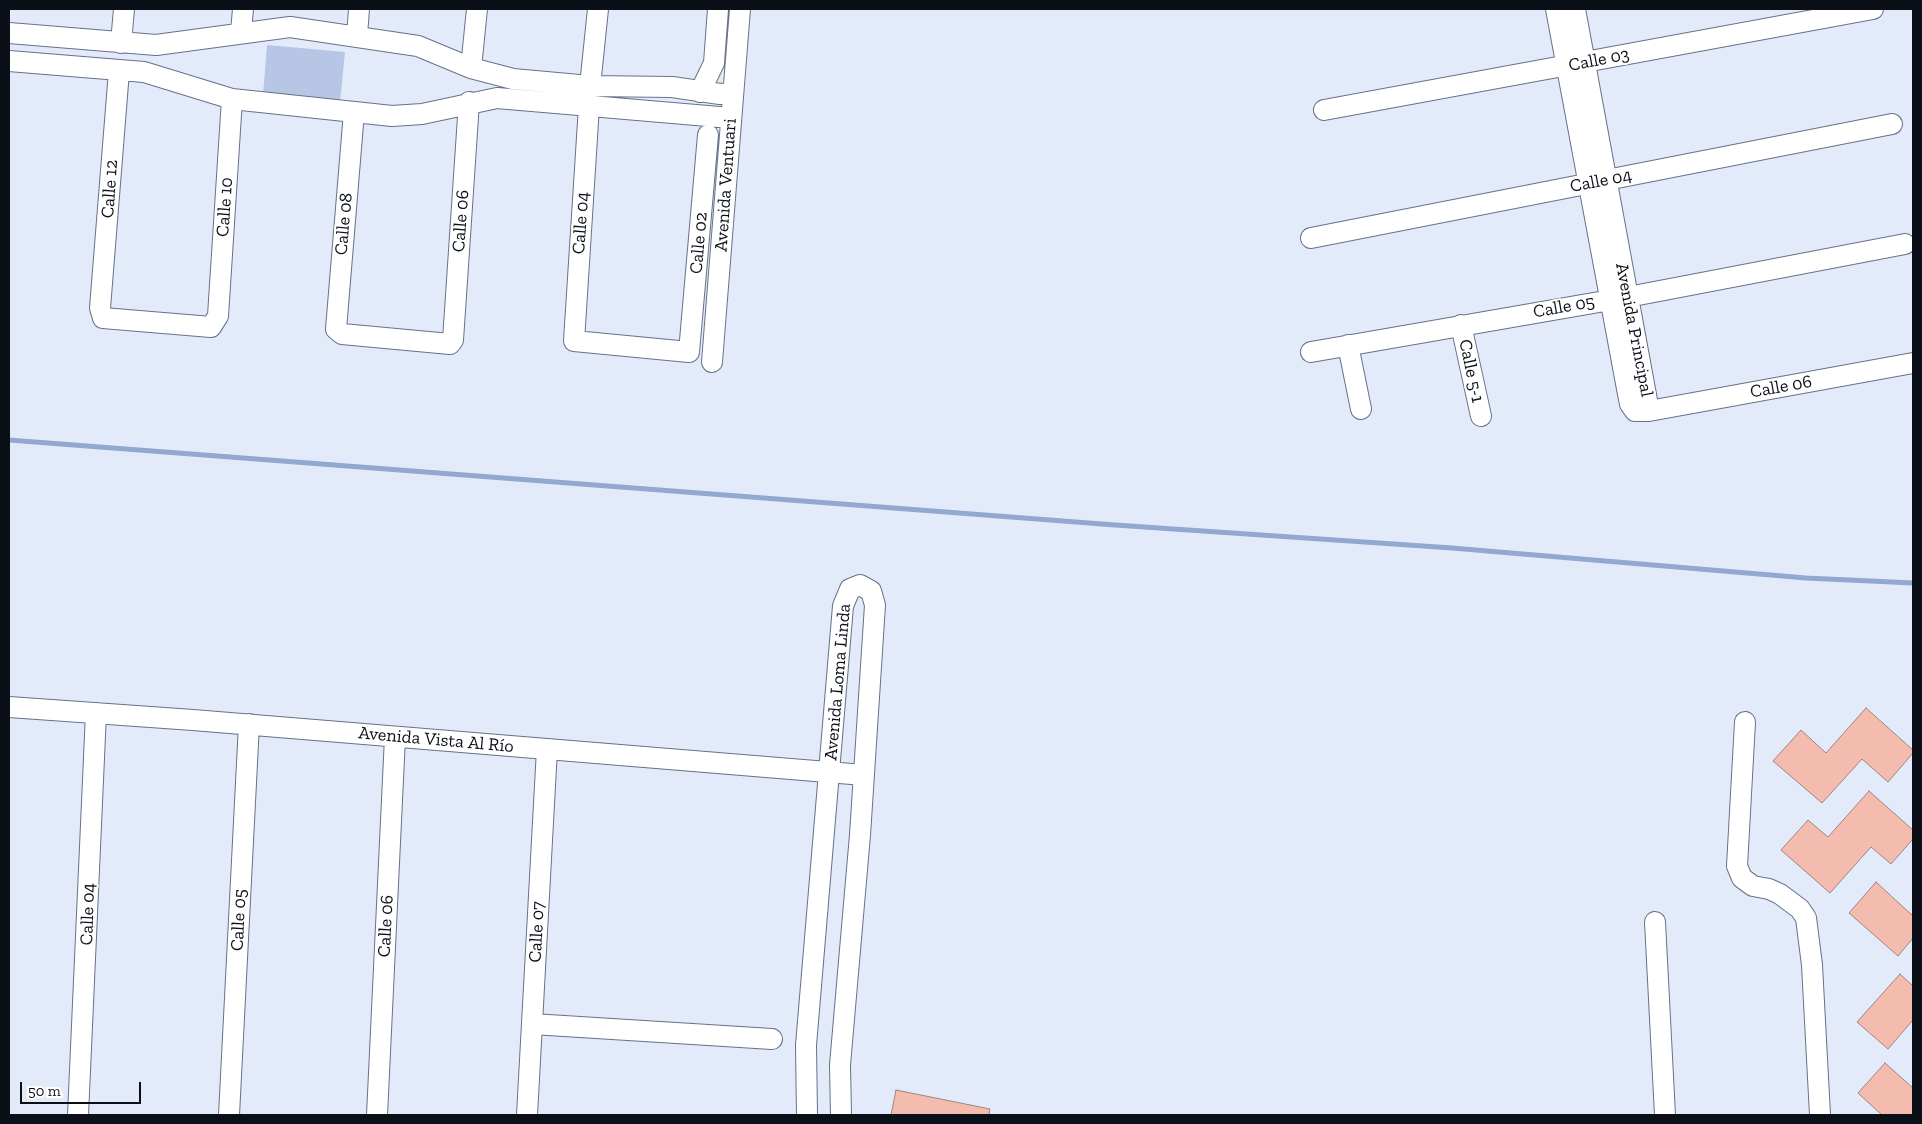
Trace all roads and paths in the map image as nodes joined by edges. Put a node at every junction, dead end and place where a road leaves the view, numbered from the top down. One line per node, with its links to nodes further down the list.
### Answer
1 (124, 9): 14 (street)
2 (243, 9): 11 (street)
3 (359, 9): 13 (street)
4 (477, 9): 18 (street)
5 (598, 9): 21 (street)
6 (718, 9): 23 (street)
7 (740, 9): 24 (street, Avenida Ventuari)
8 (1556, 9): 17 (street, Avenida Principal)
9 (1575, 9): 17 (street, Avenida Principal)
10 (1873, 9): 17 (street, Calle 03)
11 (241, 32): 13 (street); 15 (street)
12 (9, 33): 14 (street)
13 (357, 35): 18 (street)
14 (121, 43): 15 (street)
15 (161, 45): 20 (street)
16 (9, 61): 19 (street)
17 (1576, 65): 28 (street, Calle 03); 33 (street, Avenida Principal)
18 (471, 68): 22 (street)
19 (119, 71): 20 (street); 37 (street, Calle 12)
20 (158, 76): 25 (street)
21 (590, 86): 22 (street); 23 (street)
22 (512, 89): 26 (street); 27 (street)
23 (700, 92): 24 (street)
24 (733, 93): 30 (street, Avenida Ventuari)
25 (232, 99): 29 (street); 37 (street, Calle 10)
26 (470, 102): 29 (street); 39 (street, Calle 06)
27 (589, 106): 30 (street); 41 (street, Calle 04)
28 (1324, 110)
29 (354, 112): 39 (street, Calle 08)
30 (731, 118): 43 (street, Avenida Ventuari)
31 (1892, 124): 33 (street, Calle 04)
32 (708, 135): 41 (street, Calle 02)
33 (1598, 181): 34 (street, Calle 04); 36 (street, Avenida Principal)
34 (1311, 238)
35 (1905, 244): 36 (street, Calle 05)
36 (1619, 298): 38 (street, Calle 05); 46 (street, Avenida Principal)
37 (218, 316)
38 (1461, 325): 40 (street, Calle 05); 47 (street, Calle 5-1)
39 (342, 334)
40 (1348, 345): 42 (street, Calle 05); 45 (street)
41 (689, 352)
42 (1311, 352)
43 (712, 362)
44 (1913, 363): 46 (street, Calle 06)
45 (1361, 409)
46 (1649, 411)
47 (1481, 416)
48 (9, 708): 49 (street, Avenida Vista Al Río)
49 (96, 713): 51 (street, Avenida Vista Al Río); 59 (street, Calle 04)
50 (1745, 722): 66 (street)
51 (249, 724): 52 (street, Avenida Vista Al Río); 60 (street, Calle 05)
52 (395, 737): 53 (street, Avenida Vista Al Río); 61 (street, Calle 06)
53 (547, 749): 54 (street, Avenida Vista Al Río); 57 (street, Calle 07)
54 (830, 772): 55 (street, Avenida Vista Al Río); 55 (street, Avenida Loma Linda); 63 (street, Avenida Loma Linda)
55 (864, 775): 64 (street, Avenida Loma Linda)
56 (1655, 922): 65 (street)
57 (532, 1024): 58 (street); 62 (street, Calle 07)
58 (772, 1039)
59 (78, 1115)
60 (229, 1115)
61 (377, 1115)
62 (527, 1115)
63 (807, 1115)
64 (841, 1115)
65 (1665, 1115)
66 (1820, 1115)

